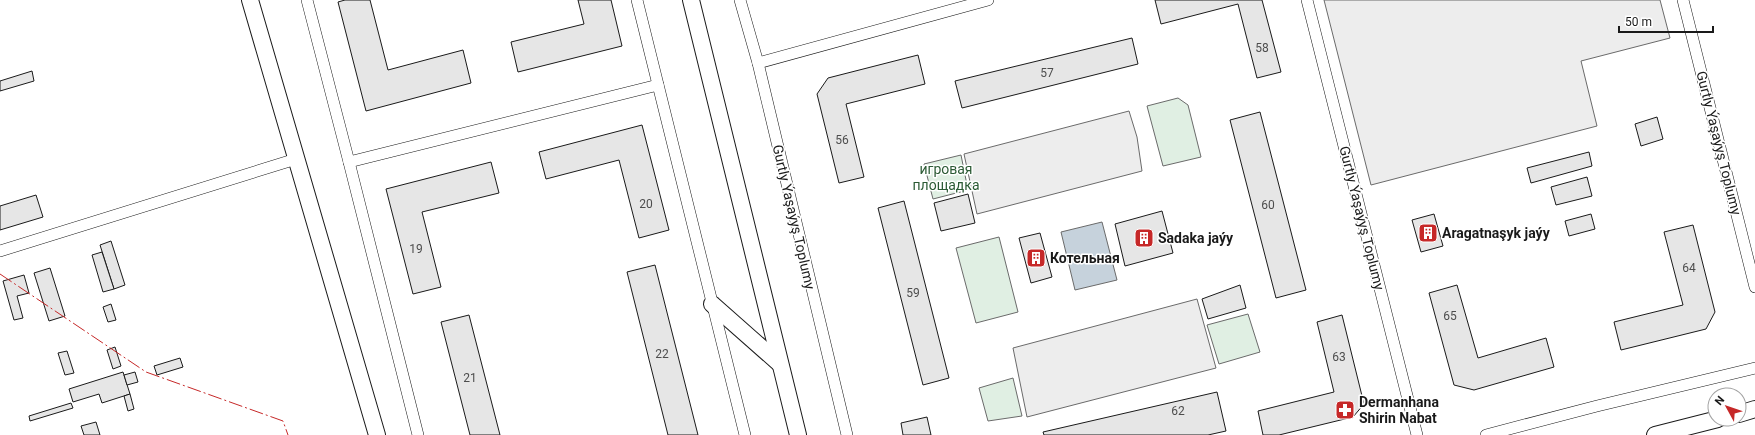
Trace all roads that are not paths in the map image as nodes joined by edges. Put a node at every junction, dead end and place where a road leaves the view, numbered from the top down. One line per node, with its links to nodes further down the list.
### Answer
1 (250, 0): 11 (street)
2 (307, 0): 12 (street)
3 (637, 0): 10 (street)
4 (691, 0): 16 (street)
5 (740, 0): 9 (street, Gurtly Ýaşaýyş Toplumy)
6 (988, 0): 9 (street)
7 (1307, 0): 24 (street, Gurtly Ýaşaýyş Toplumy)
8 (1683, 0): 14 (street, Gurtly Ýaşaýyş Toplumy)
9 (758, 63): 23 (street, Gurtly Ýaşaýyş Toplumy)
10 (658, 84): 12 (street); 15 (street)
11 (296, 159): 13 (street); 19 (street)
12 (349, 162): 20 (street)
13 (0, 252)
14 (1755, 287)
15 (712, 304): 16 (street); 21 (street)
16 (780, 364): 22 (street)
17 (1755, 368): 25 (street)
18 (1707, 422): 26 (street)
19 (377, 435)
20 (418, 435)
21 (745, 435)
22 (798, 435)
23 (847, 435)
24 (1418, 435)
25 (1486, 435)
26 (1655, 435)

